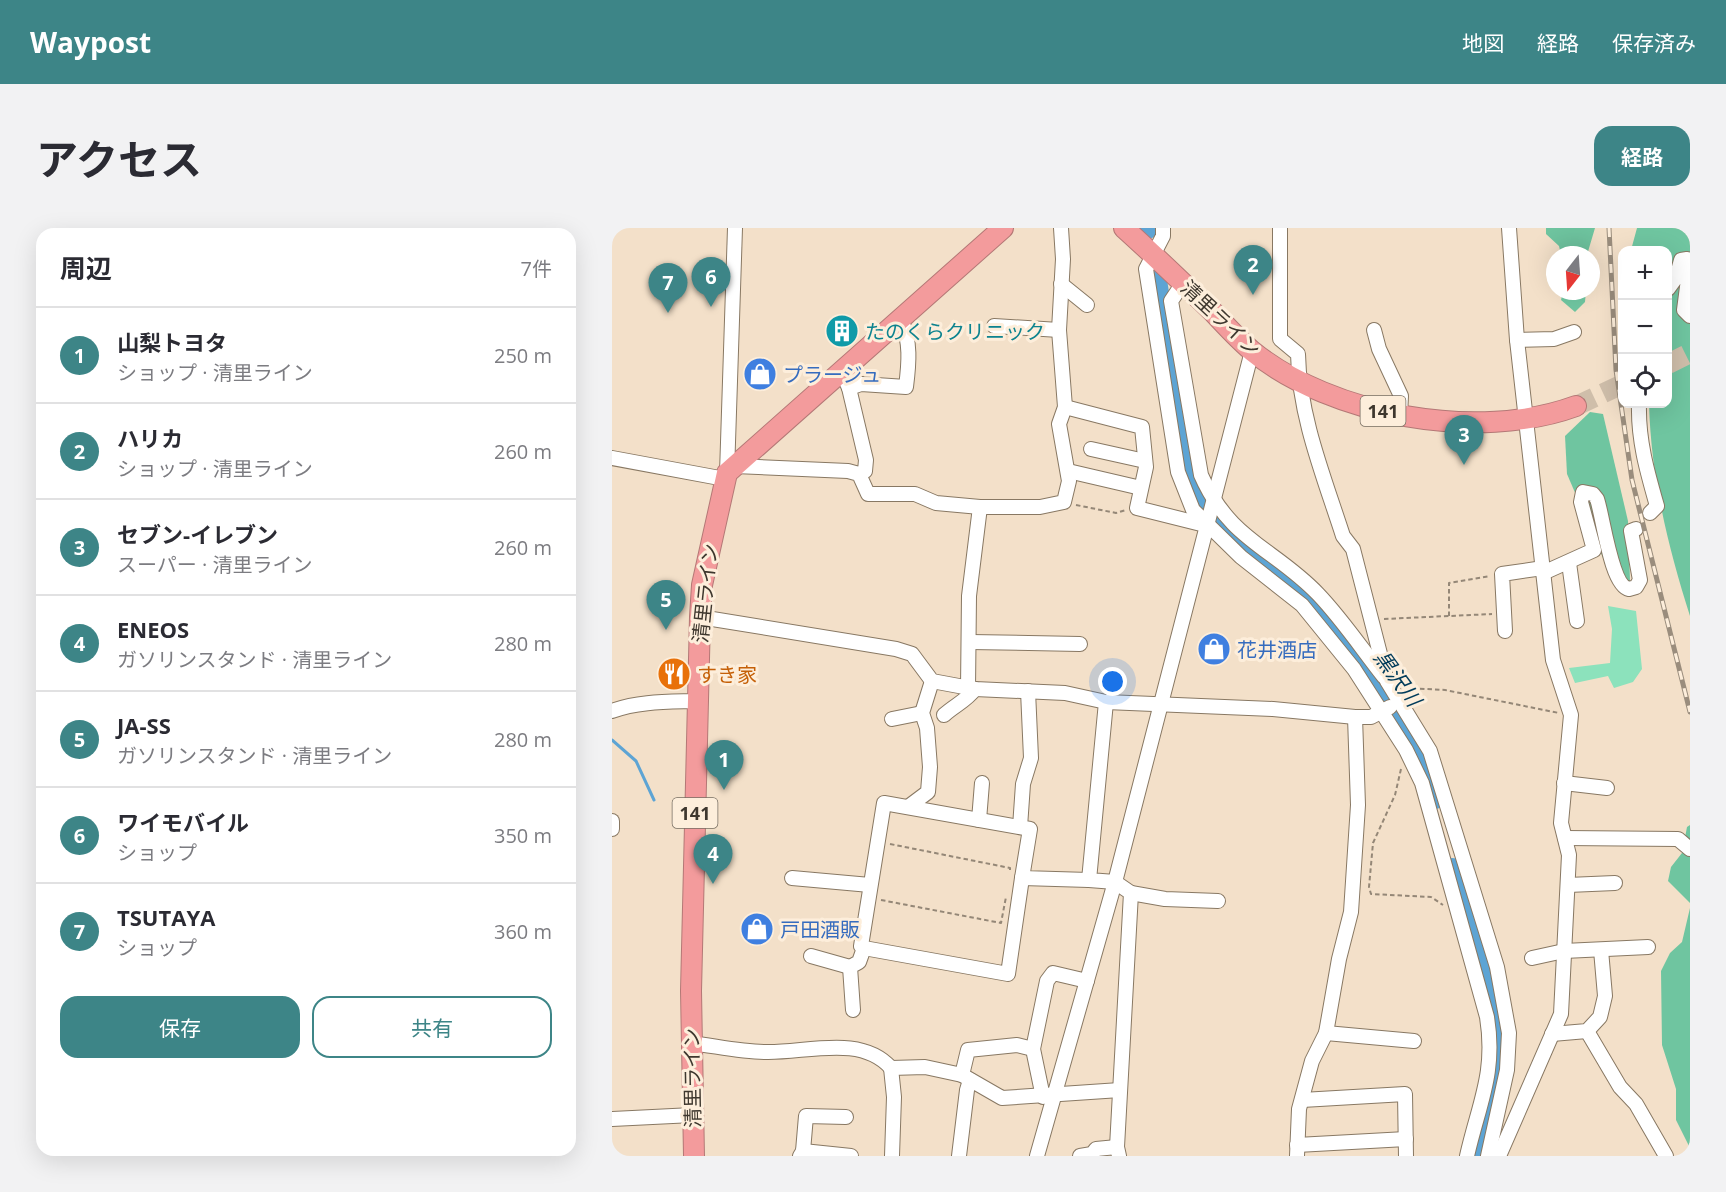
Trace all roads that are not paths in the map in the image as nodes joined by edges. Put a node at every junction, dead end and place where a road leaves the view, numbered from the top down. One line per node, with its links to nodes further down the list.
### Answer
1 (735, 228): 33 (street)
2 (1003, 228): 14 (highway)
3 (1061, 228): 10 (street)
4 (1163, 228): 8 (street)
5 (1280, 228): 22 (street)
6 (1509, 228): 19 (street)
7 (1133, 232): 8 (highway, 清里ライン / 141)
8 (1152, 254): 9 (highway, 清里ライン / 141); 23 (street)
9 (1183, 283): 20 (highway, 清里ライン / 141); 23 (street)
10 (1061, 284): 12 (street); 16 (street)
11 (1672, 284): 13 (street)
12 (1087, 305)
13 (1690, 316)
14 (901, 319): 21 (highway); 21 (street)
15 (994, 326): 16 (street)
16 (1059, 330): 25 (street)
17 (1374, 330): 27 (street)
18 (1574, 333): 19 (street)
19 (1517, 340): 28 (street)
20 (1252, 351): 22 (highway, 清里ライン / 141); 36 (street)
21 (845, 380): 33 (highway); 34 (street)
22 (1299, 380): 27 (highway, 清里ライン / 141); 54 (street)
23 (1177, 393): 36 (street); 39 (street)
24 (1576, 406): 28 (highway, 清里ライン / 141)
25 (1065, 407): 31 (street); 32 (street)
26 (1639, 408): 38 (street)
27 (1400, 415): 28 (highway, 清里ライン / 141)
28 (1526, 418): 42 (street)
29 (1090, 449): 31 (street)
30 (612, 458): 33 (street)
31 (1145, 461): 35 (street)
32 (1068, 471): 35 (street); 37 (street)
33 (729, 473): 34 (street); 44 (highway, 清里ライン / 141)
34 (859, 474): 37 (street)
35 (1141, 488): 39 (street)
36 (1212, 500): 39 (street); 43 (street)
37 (980, 507): 49 (street)
38 (1650, 513)
39 (1205, 525): 43 (street); 57 (street)
40 (1635, 529): 41 (street)
41 (1569, 563): 42 (street); 45 (street)
42 (1543, 571): 47 (street); 64 (street)
43 (1275, 572): 46 (street); 48 (street)
44 (700, 616): 51 (street); 55 (highway, 清里ライン / 141)
45 (1577, 621)
46 (1344, 626): 48 (street); 54 (street)
47 (1505, 631)
48 (1328, 638): 54 (street)
49 (970, 642): 50 (street); 52 (street)
50 (1080, 644)
51 (932, 681): 52 (street); 59 (street)
52 (972, 689): 53 (street); 60 (street)
53 (1028, 691): 56 (street); 69 (street)
54 (1391, 699): 61 (street); 71 (street); 71 (street)
55 (698, 700): 58 (street); 96 (highway, 清里ライン / 141)
56 (1106, 702): 57 (street); 76 (street)
57 (1160, 705): 61 (street); 77 (street)
58 (612, 711)
59 (922, 713): 62 (street); 66 (street)
60 (944, 715)
61 (1356, 717): 93 (street)
62 (892, 719)
63 (982, 783): 67 (street)
64 (1564, 783): 65 (street); 72 (street)
65 (1607, 788)
66 (908, 807): 67 (street); 80 (street)
67 (979, 820): 69 (street)
68 (612, 821): 70 (street)
69 (1020, 827): 75 (street)
70 (612, 829)
71 (1444, 831): 118 (street); 119 (street)
72 (1565, 838): 73 (street); 79 (street)
73 (1690, 849)
74 (792, 878): 80 (street)
75 (1016, 879): 76 (street); 84 (street)
76 (1089, 880): 77 (street)
77 (1115, 882): 81 (street); 90 (street)
78 (1615, 883): 79 (street)
79 (1568, 885): 86 (street)
80 (869, 891): 84 (street)
81 (1131, 893): 82 (street); 100 (street)
82 (1218, 901)
83 (1648, 947): 85 (street)
84 (864, 948): 89 (street)
85 (1601, 950): 86 (street); 92 (street)
86 (1564, 951): 88 (street); 94 (street)
87 (811, 956): 89 (street)
88 (1532, 958)
89 (850, 967): 91 (street)
90 (1087, 981): 97 (street); 101 (street)
91 (852, 1010)
92 (1587, 1031): 94 (street); 121 (street)
93 (1326, 1033): 95 (street); 102 (street)
94 (1552, 1034): 120 (street)
95 (1414, 1041)
96 (691, 1043): 98 (street); 103 (highway, 清里ライン / 141)
97 (1033, 1049): 99 (street); 101 (street)
98 (891, 1068): 99 (street); 113 (street)
99 (966, 1078): 101 (street); 114 (street)
100 (1120, 1090): 101 (street); 108 (street)
101 (1048, 1097): 115 (street)
102 (1302, 1100): 106 (street); 107 (street)
103 (693, 1115): 105 (street); 110 (highway, 清里ライン / 141)
104 (846, 1117): 109 (street)
105 (612, 1119)
106 (1406, 1139): 107 (street); 117 (street)
107 (1297, 1150)
108 (1118, 1152): 116 (street)
109 (802, 1154): 112 (street)
110 (694, 1156): 111 (street)
111 (699, 1156)
112 (851, 1156)
113 (892, 1156)
114 (958, 1156)
115 (1037, 1156)
116 (1080, 1156)
117 (1406, 1156)
118 (1467, 1156)
119 (1488, 1156)
120 (1499, 1156)
121 (1666, 1156)

